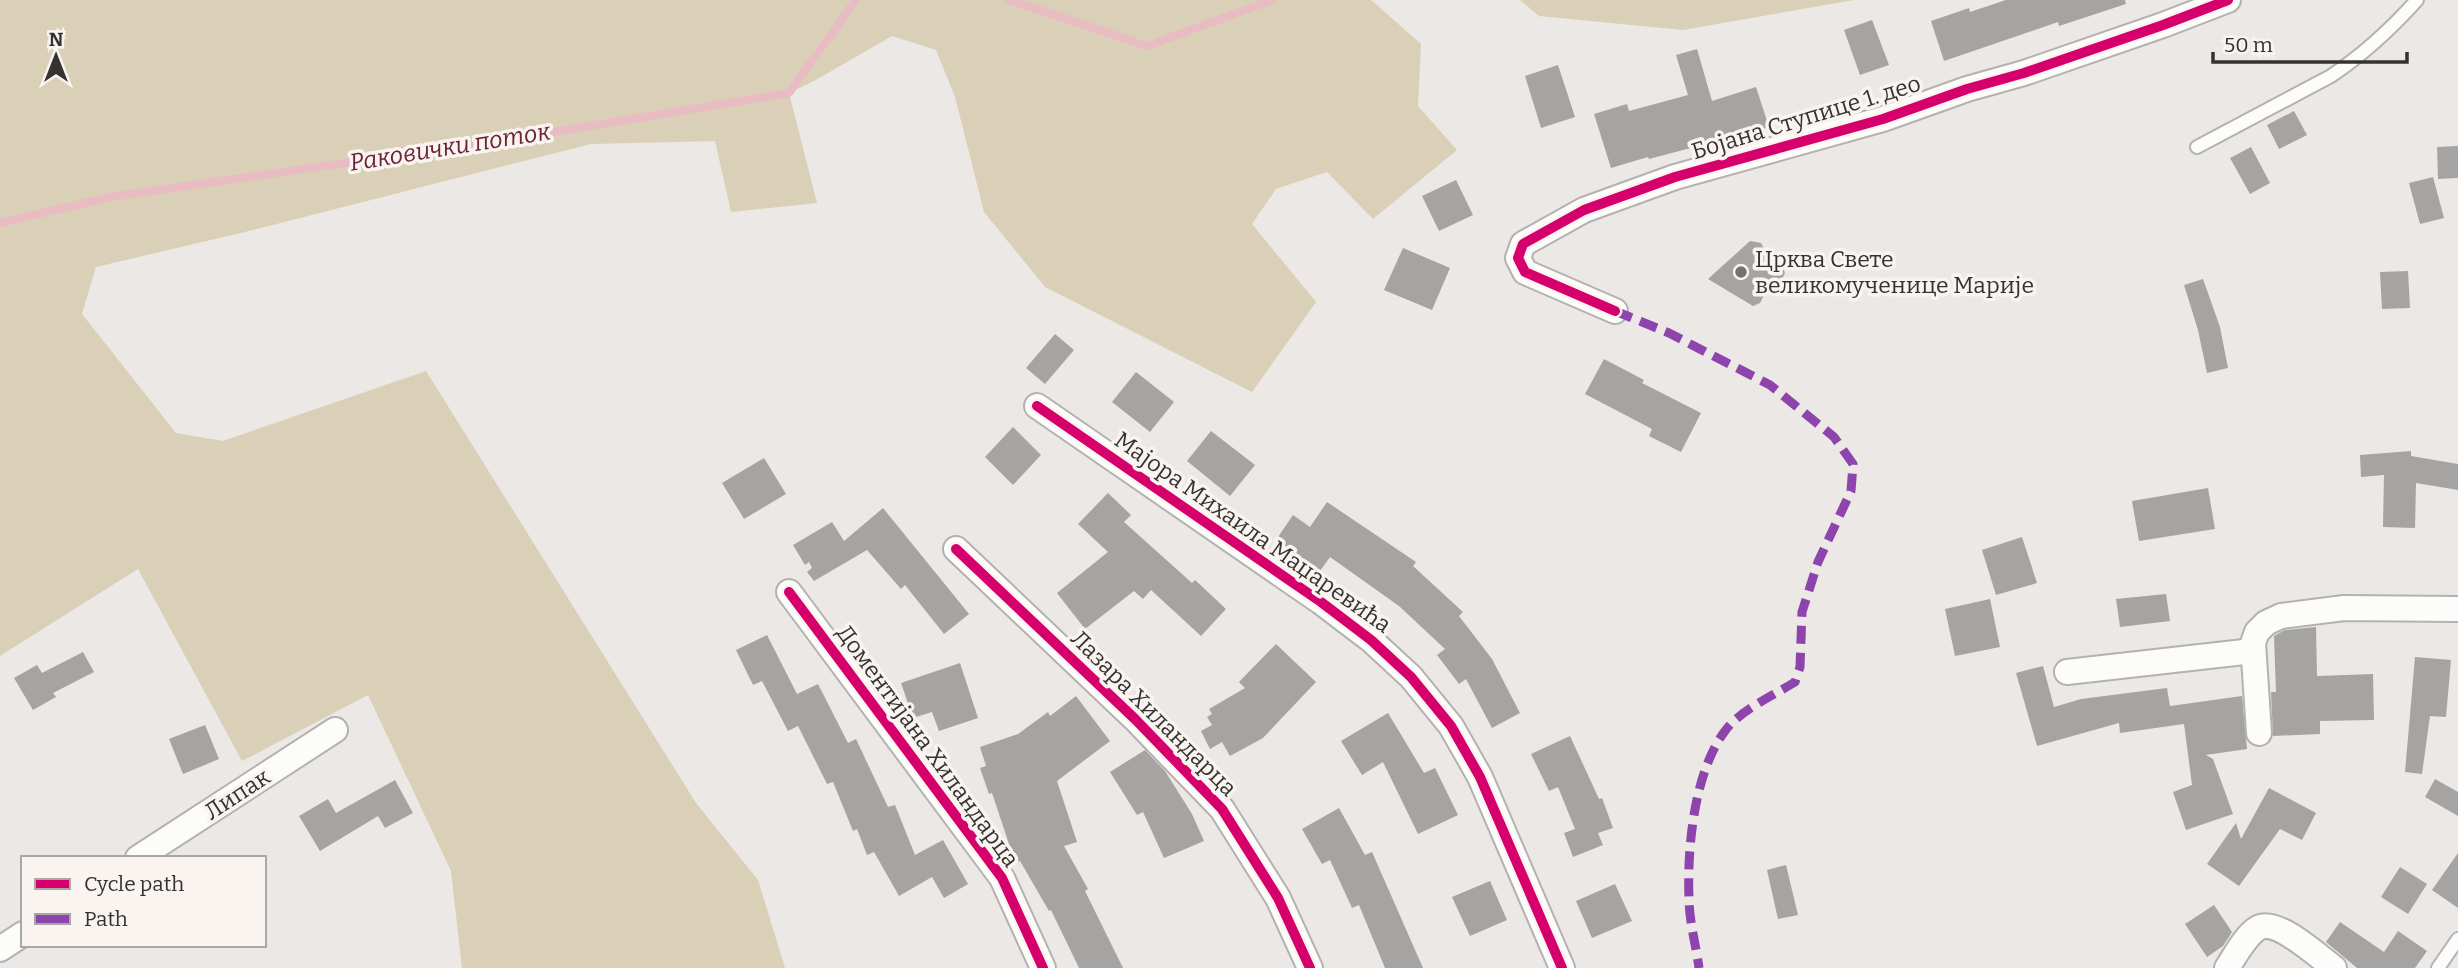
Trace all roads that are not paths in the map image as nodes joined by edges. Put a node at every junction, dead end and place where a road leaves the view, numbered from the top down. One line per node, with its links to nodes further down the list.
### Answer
1 (2228, 0): 4 (street, Бојана Ступице 1. део)
2 (2417, 0): 3 (lane)
3 (2197, 148)
4 (1615, 311)
5 (1037, 406): 19 (street, Мајора Михаила Маџаревића)
6 (956, 550): 18 (street, Лазара Хиландарца)
7 (789, 592): 17 (street, Доментијана Хиландарца)
8 (2458, 609): 9 (street)
9 (2253, 651): 10 (street); 12 (street)
10 (2067, 671)
11 (335, 730): 13 (street, Липак)
12 (2259, 733)
13 (141, 856)
14 (21, 935): 16 (street)
15 (2458, 939): 22 (lane)
16 (0, 949)
17 (1043, 968)
18 (1310, 968)
19 (1562, 968)
20 (2227, 968): 21 (street)
21 (2334, 968)
22 (2438, 968)

